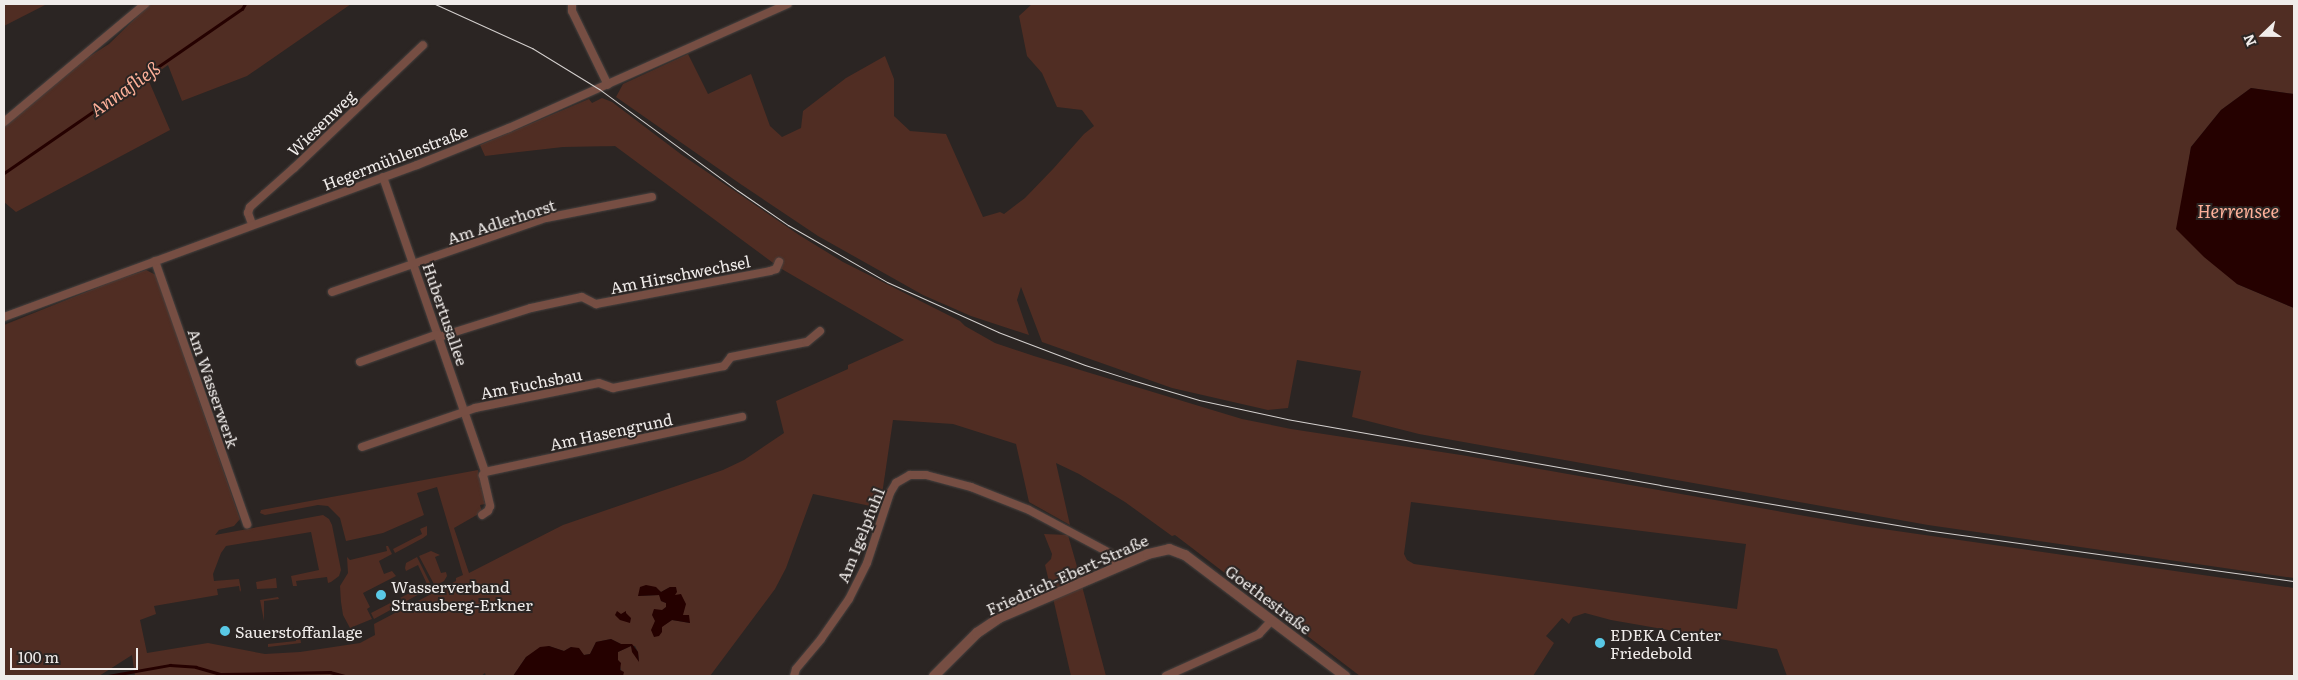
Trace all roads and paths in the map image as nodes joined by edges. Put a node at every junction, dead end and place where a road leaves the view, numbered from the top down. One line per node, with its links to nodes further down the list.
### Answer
1 (145, 4): 6 (street)
2 (572, 4): 5 (street)
3 (788, 4): 5 (street, Hegermühlenstraße)
4 (422, 45): 9 (street, Wiesenweg)
5 (608, 86): 7 (street, Hegermühlenstraße)
6 (4, 122)
7 (383, 177): 9 (street, Hegermühlenstraße); 12 (street, Hubertusallee)
8 (652, 197): 12 (street, Am Adlerhorst)
9 (252, 224): 10 (street, Hegermühlenstraße)
10 (155, 261): 14 (street, Hegermühlenstraße); 23 (street, Am Wasserwerk)
11 (779, 262): 16 (street, Am Hirschwechsel)
12 (414, 264): 13 (street, Am Adlerhorst); 16 (street, Hubertusallee)
13 (332, 292)
14 (4, 317)
15 (820, 331): 18 (street, Am Fuchsbau)
16 (438, 336): 17 (street, Am Hirschwechsel); 18 (street, Hubertusallee)
17 (360, 362)
18 (464, 412): 20 (street, Am Fuchsbau); 21 (street, Hubertusallee)
19 (742, 417): 21 (street, Am Hasengrund)
20 (362, 447)
21 (485, 472): 22 (street, Hubertusallee)
22 (482, 515)
23 (247, 524)
24 (1173, 549): 25 (street, Friedrich-Ebert-Straße); 26 (street, Goethestraße)
25 (1118, 566): 27 (street, Am Igelpfuhl); 28 (street, Friedrich-Ebert-Straße)
26 (1272, 620): 29 (street); 30 (street, Goethestraße)
27 (794, 676)
28 (934, 676)
29 (1166, 676)
30 (1346, 676)

